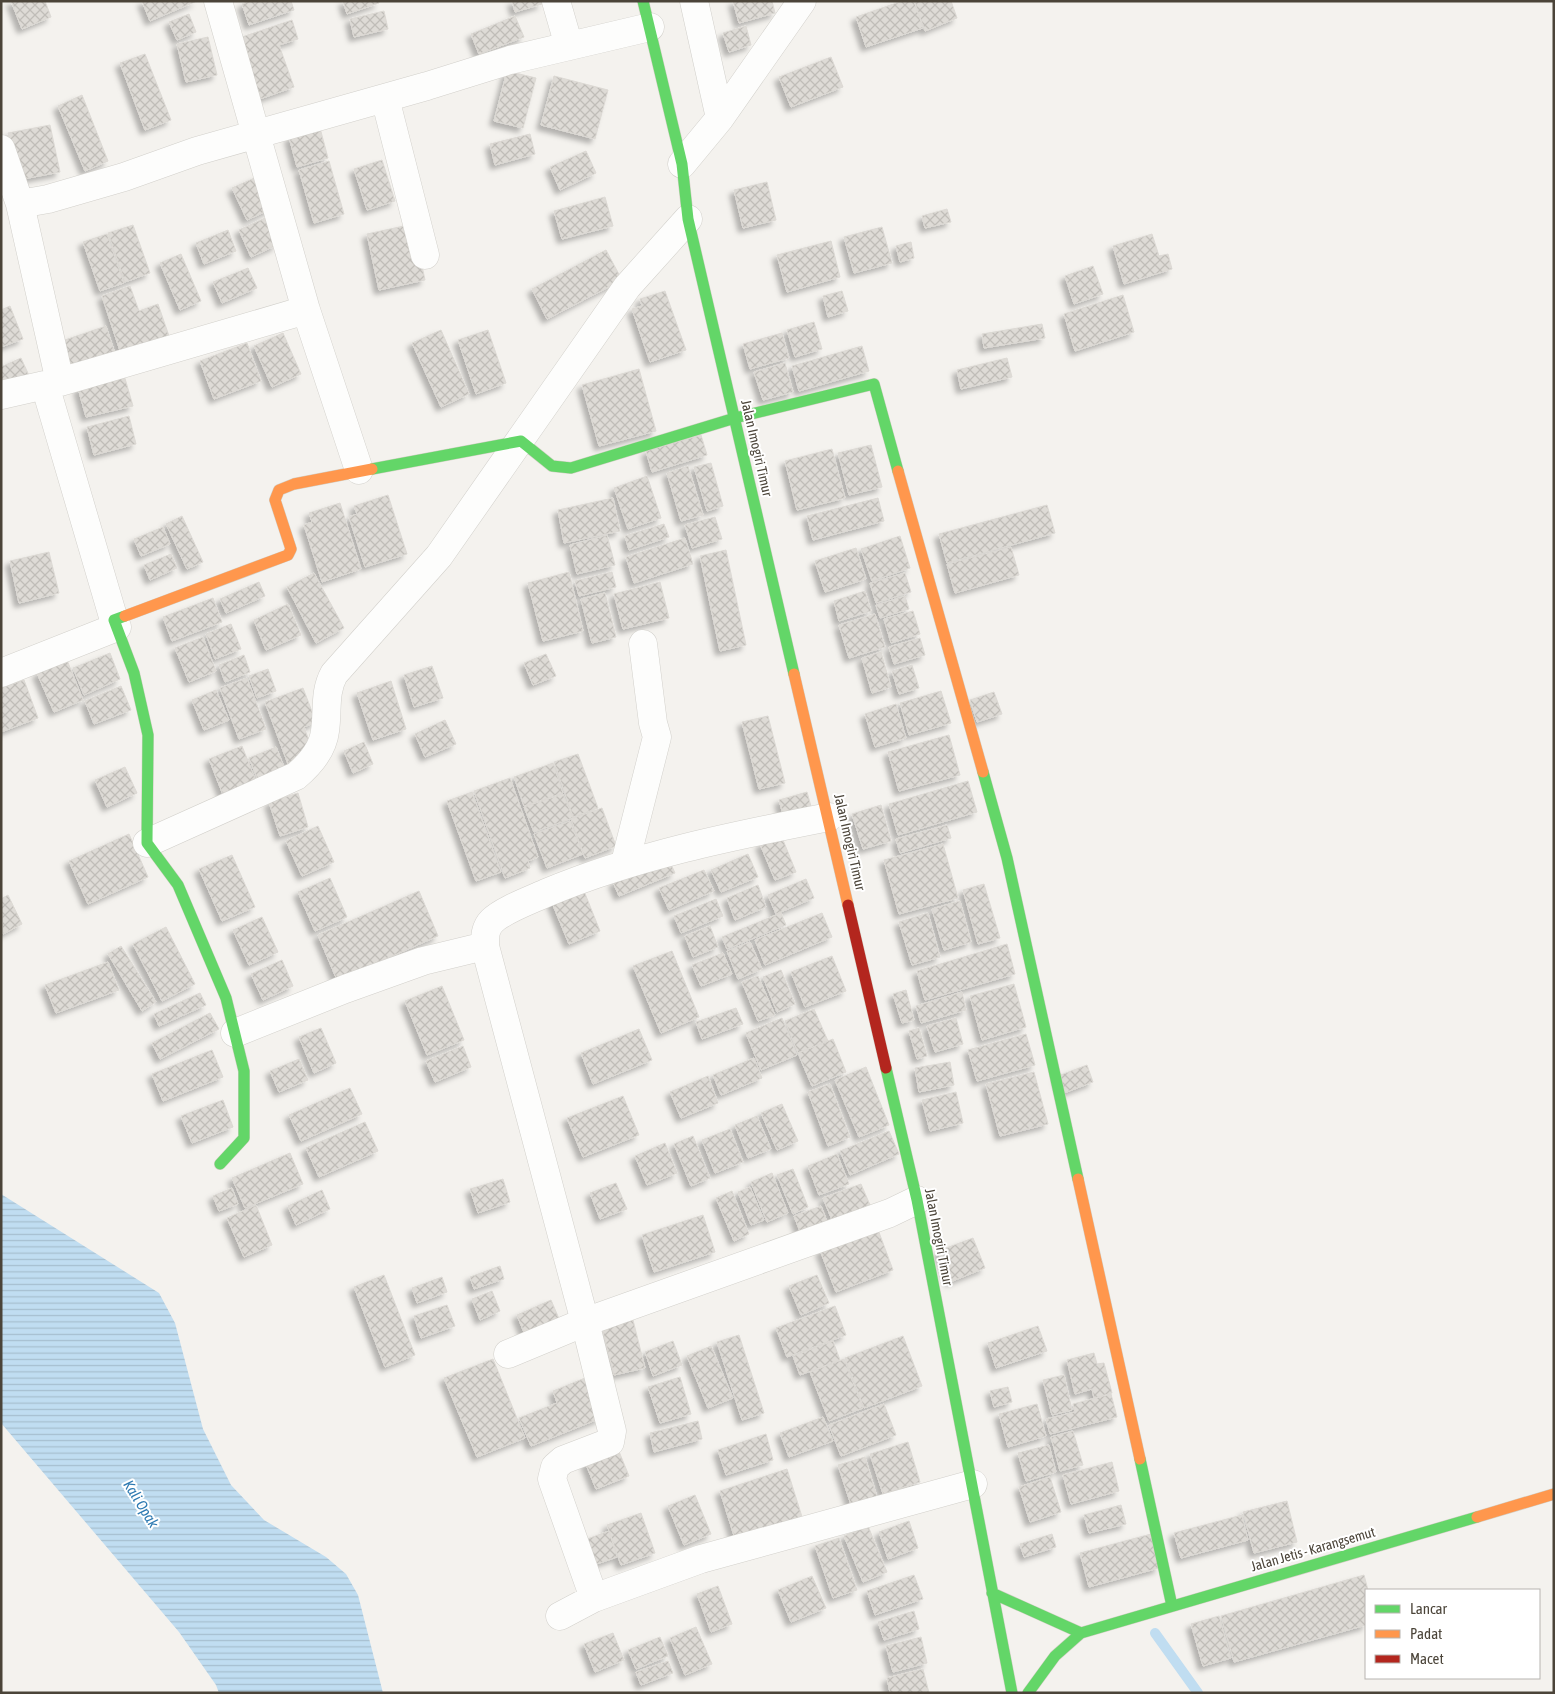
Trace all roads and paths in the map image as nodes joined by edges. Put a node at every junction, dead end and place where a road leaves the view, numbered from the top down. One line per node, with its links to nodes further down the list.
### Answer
1 (218, 1): 9 (street)
2 (556, 1): 6 (street)
3 (694, 1): 8 (street)
4 (802, 1): 8 (street)
5 (646, 14): 6 (street); 11 (street, Jalan Imogiri Timur)
6 (569, 46): 7 (street)
7 (385, 98): 9 (street); 14 (street)
8 (720, 118): 11 (street)
9 (256, 134): 12 (street); 15 (street)
10 (1, 149): 12 (street)
11 (682, 164): 13 (street, Jalan Imogiri Timur)
12 (12, 196): 16 (street)
13 (688, 219): 18 (street, Jalan Imogiri Timur); 19 (street)
14 (425, 255)
15 (306, 310): 16 (street); 20 (street)
16 (53, 383): 17 (street); 21 (street)
17 (1, 395)
18 (735, 418): 19 (street); 24 (street, Jalan Imogiri Timur); 37 (street)
19 (520, 441): 20 (street); 25 (street)
20 (359, 470): 21 (street)
21 (116, 623): 23 (street); 25 (street)
22 (644, 644): 26 (street)
23 (1, 673)
24 (829, 817): 26 (street); 30 (street, Jalan Imogiri Timur)
25 (147, 843): 28 (street)
26 (625, 863): 27 (street)
27 (485, 946): 28 (street); 31 (street)
28 (235, 1033): 29 (street)
29 (220, 1164)
30 (917, 1200): 31 (street); 33 (street, Jalan Imogiri Timur)
31 (585, 1322): 32 (street); 36 (street)
32 (508, 1354)
33 (972, 1484): 35 (street, Jalan Imogiri Timur); 36 (street)
34 (1554, 1494): 37 (street, Jalan Jetis - Karangsemut)
35 (992, 1592): 39 (street); 40 (street, Jalan Imogiri Timur)
36 (594, 1598): 38 (street)
37 (1172, 1606): 39 (street, Jalan Jetis - Karangsemut)
38 (560, 1616)
39 (1080, 1633): 41 (street)
40 (1012, 1693)
41 (1028, 1693)

